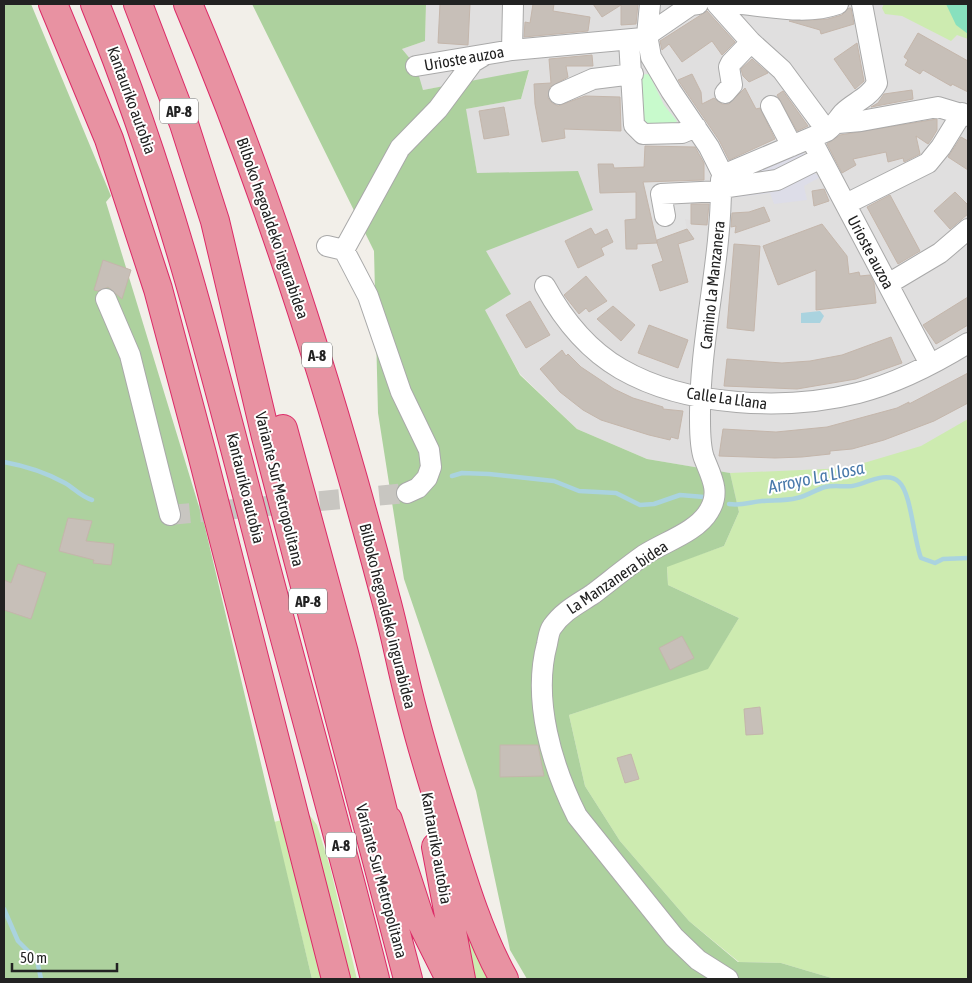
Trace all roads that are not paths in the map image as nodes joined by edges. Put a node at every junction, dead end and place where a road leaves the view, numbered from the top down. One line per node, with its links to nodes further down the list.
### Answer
1 (53, 4): 43 (highway)
2 (95, 4): 44 (highway, Kantauriko autobia / A-8)
3 (138, 4): 31 (highway, Variante Sur Metropolitana / AP-8)
4 (188, 4): 41 (highway, Bilboko hegoaldeko ingurabidea / A-8)
5 (513, 4): 15 (street)
6 (650, 4): 13 (street)
7 (693, 4): 13 (street)
8 (717, 4): 14 (street, Urioste auzoa)
9 (741, 4): 10 (street)
10 (838, 4)
11 (862, 4): 25 (street)
12 (608, 42): 13 (street, Urioste auzoa); 15 (street, Urioste auzoa); 19 (street)
13 (642, 42): 18 (street); 24 (street)
14 (751, 42): 20 (street); 25 (street, Urioste auzoa)
15 (512, 50): 16 (street, Urioste auzoa)
16 (484, 55): 17 (street, Urioste auzoa); 39 (street)
17 (416, 66)
18 (633, 74): 19 (street); 24 (street)
19 (611, 75): 21 (street)
20 (725, 93)
21 (559, 94)
22 (770, 106): 26 (street)
23 (965, 114): 25 (street); 29 (street)
24 (696, 127): 28 (street)
25 (826, 131): 26 (street); 29 (street, Urioste auzoa)
26 (792, 146): 28 (street)
27 (813, 162): 28 (street)
28 (722, 185): 30 (street); 38 (street, Camino La Manzanera)
29 (846, 204): 33 (street, Urioste auzoa)
30 (665, 216)
31 (215, 221): 42 (highway); 45 (highway, Variante Sur Metropolitana / AP-8)
32 (968, 228): 33 (street)
33 (888, 284): 37 (street, Urioste auzoa)
34 (545, 286): 38 (street, Calle La Llana)
35 (106, 299): 40 (street)
36 (968, 343): 37 (street, Calle La Llana)
37 (930, 364): 38 (street, Calle La Llana)
38 (700, 396): 50 (street, La Manzanera bidea)
39 (407, 493)
40 (170, 516)
41 (414, 717): 48 (highway, Kantauriko autobia / A-8); 49 (highway)
42 (378, 789): 46 (highway); 47 (highway)
43 (336, 979)
44 (375, 979)
45 (408, 979)
46 (428, 979)
47 (450, 979)
48 (461, 979)
49 (504, 979)
50 (728, 979)

